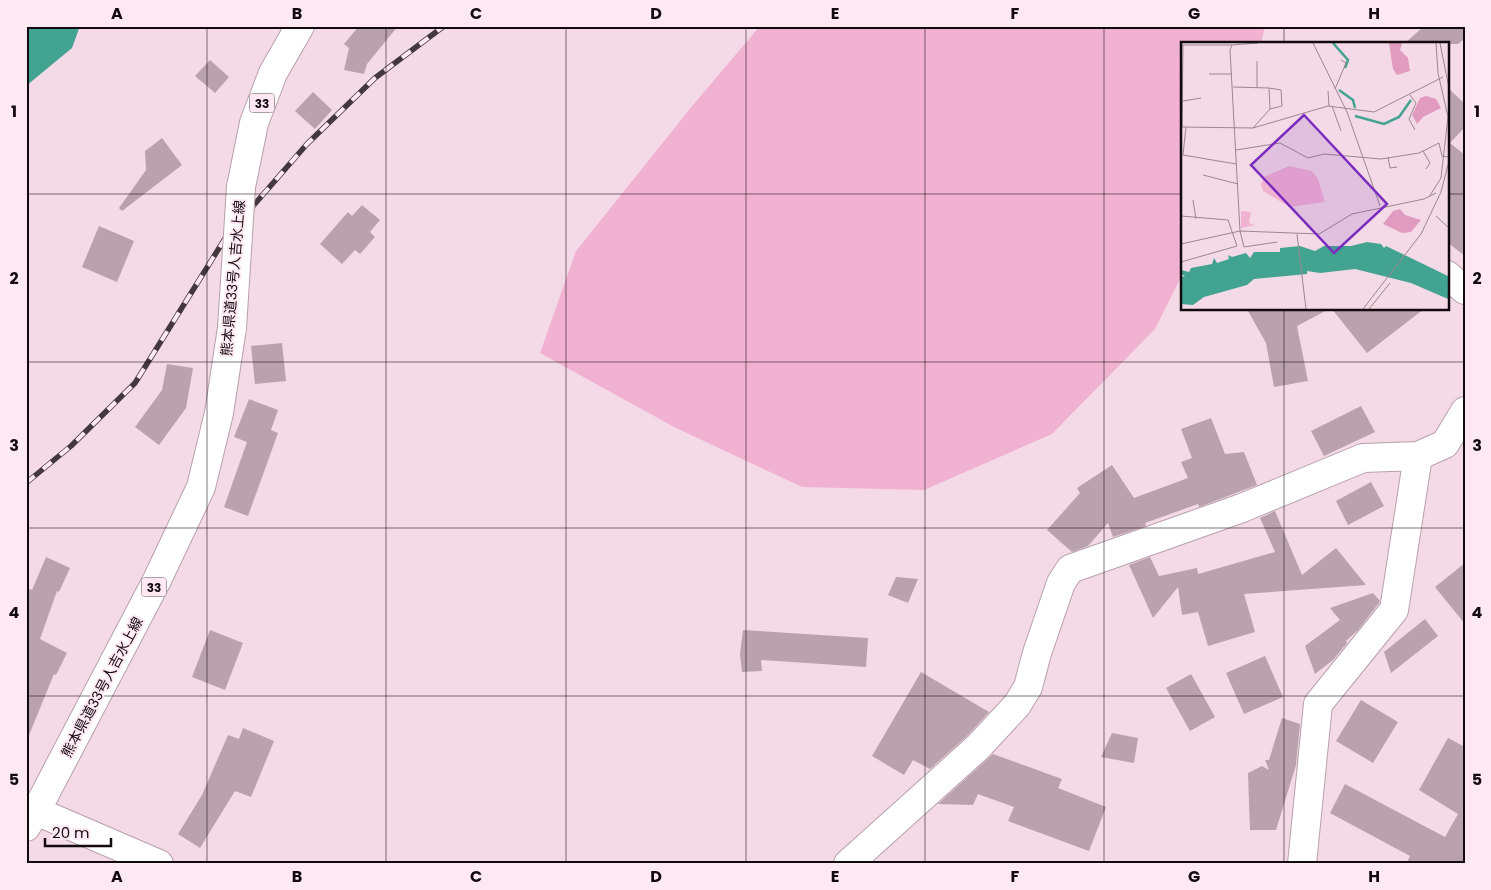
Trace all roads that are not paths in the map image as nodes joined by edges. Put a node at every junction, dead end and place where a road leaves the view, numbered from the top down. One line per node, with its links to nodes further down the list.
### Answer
1 (300, 26): 6 (street, 熊本県道33号人吉水上線 / 33, bridge)
2 (1448, 276): 3 (street)
3 (1465, 290)
4 (1465, 411): 5 (street)
5 (1418, 456): 8 (street); 9 (street)
6 (31, 819): 7 (street)
7 (159, 864)
8 (848, 864)
9 (1302, 864)

